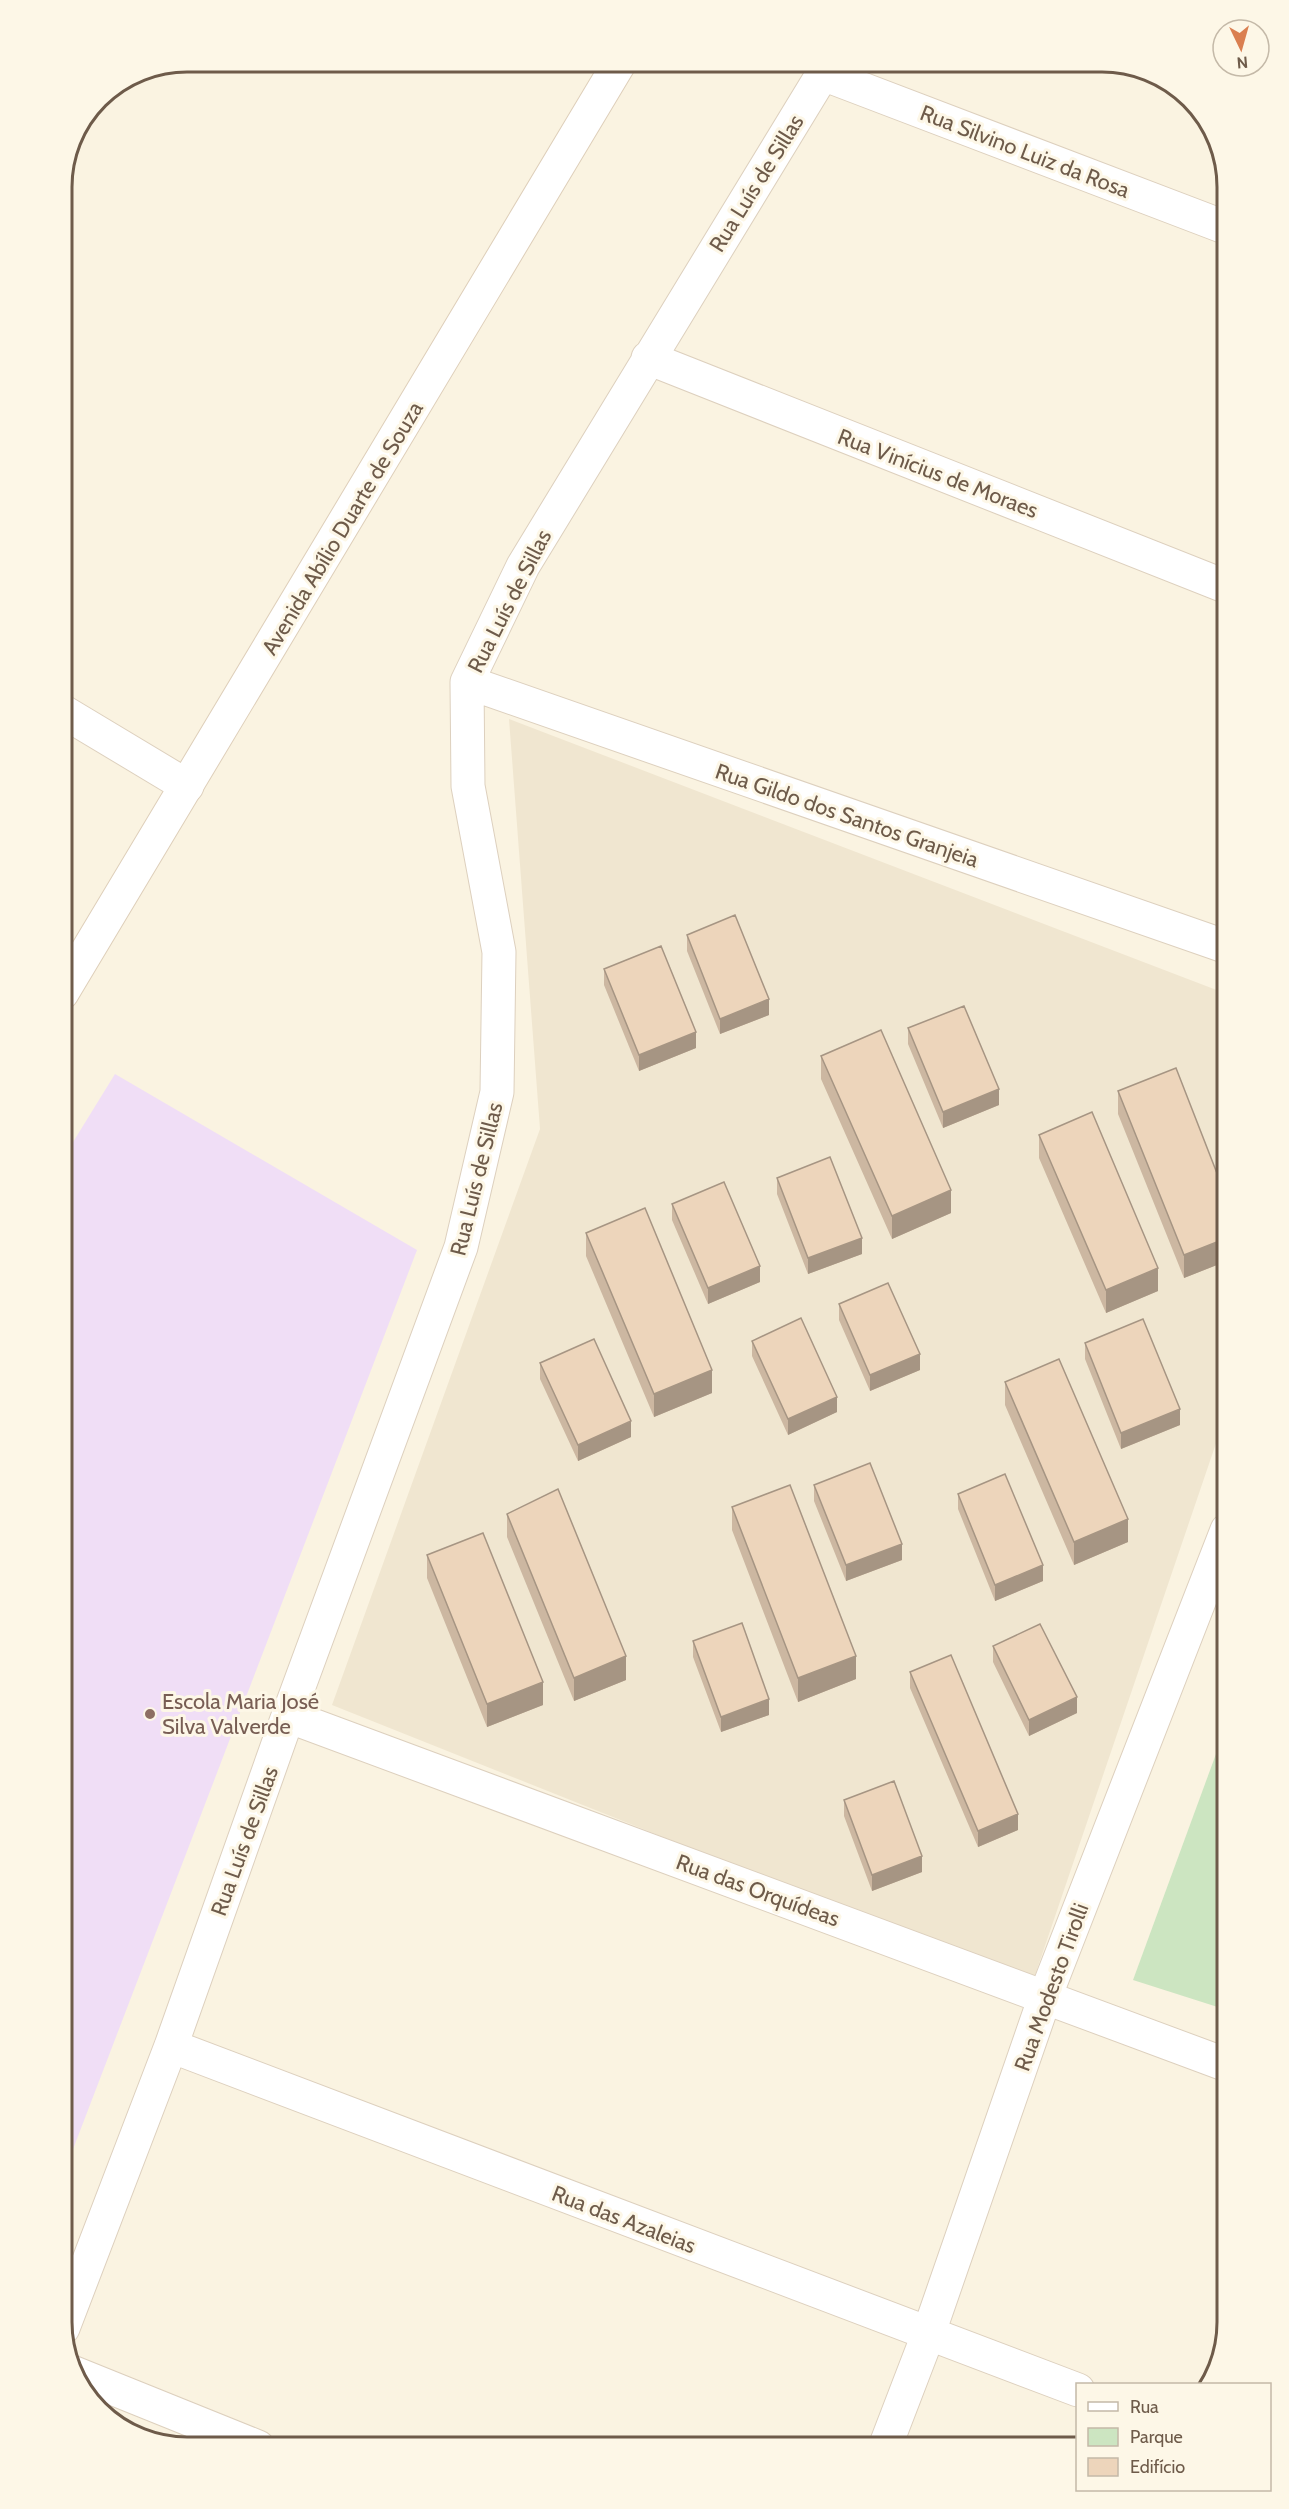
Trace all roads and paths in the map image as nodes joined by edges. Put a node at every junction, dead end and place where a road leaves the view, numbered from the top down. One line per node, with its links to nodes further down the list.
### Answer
1 (614, 72): 9 (street, Avenida Abílio Duarte de Souza)
2 (825, 72): 5 (street, Rua Luís de Sillas)
3 (837, 72): 4 (street, Rua Silvino Luiz da Rosa)
4 (1217, 224)
5 (648, 358): 6 (street, Rua Vinícius de Moraes); 7 (street, Rua Luís de Sillas)
6 (1217, 583)
7 (467, 682): 10 (street, Rua Gildo dos Santos Granjeia); 13 (street, Rua Luís de Sillas)
8 (72, 717): 9 (street)
9 (187, 786): 11 (street, Avenida Abílio Duarte de Souza)
10 (1217, 944)
11 (72, 976)
12 (1217, 1556): 14 (street, Rua Modesto Tirolli)
13 (288, 1716): 14 (street, Rua das Orquídeas); 15 (street, Rua Luís de Sillas)
14 (1045, 1997): 16 (street, Rua das Orquídeas); 18 (street, Rua Modesto Tirolli)
15 (171, 2046): 17 (street, Rua Luís de Sillas); 18 (street, Rua das Azaleias)
16 (1217, 2061)
17 (72, 2304)
18 (928, 2335): 20 (street, Rua das Azaleias); 22 (street, Rua Modesto Tirolli)
19 (86, 2378): 21 (street)
20 (1076, 2390)
21 (233, 2437)
22 (889, 2437)

